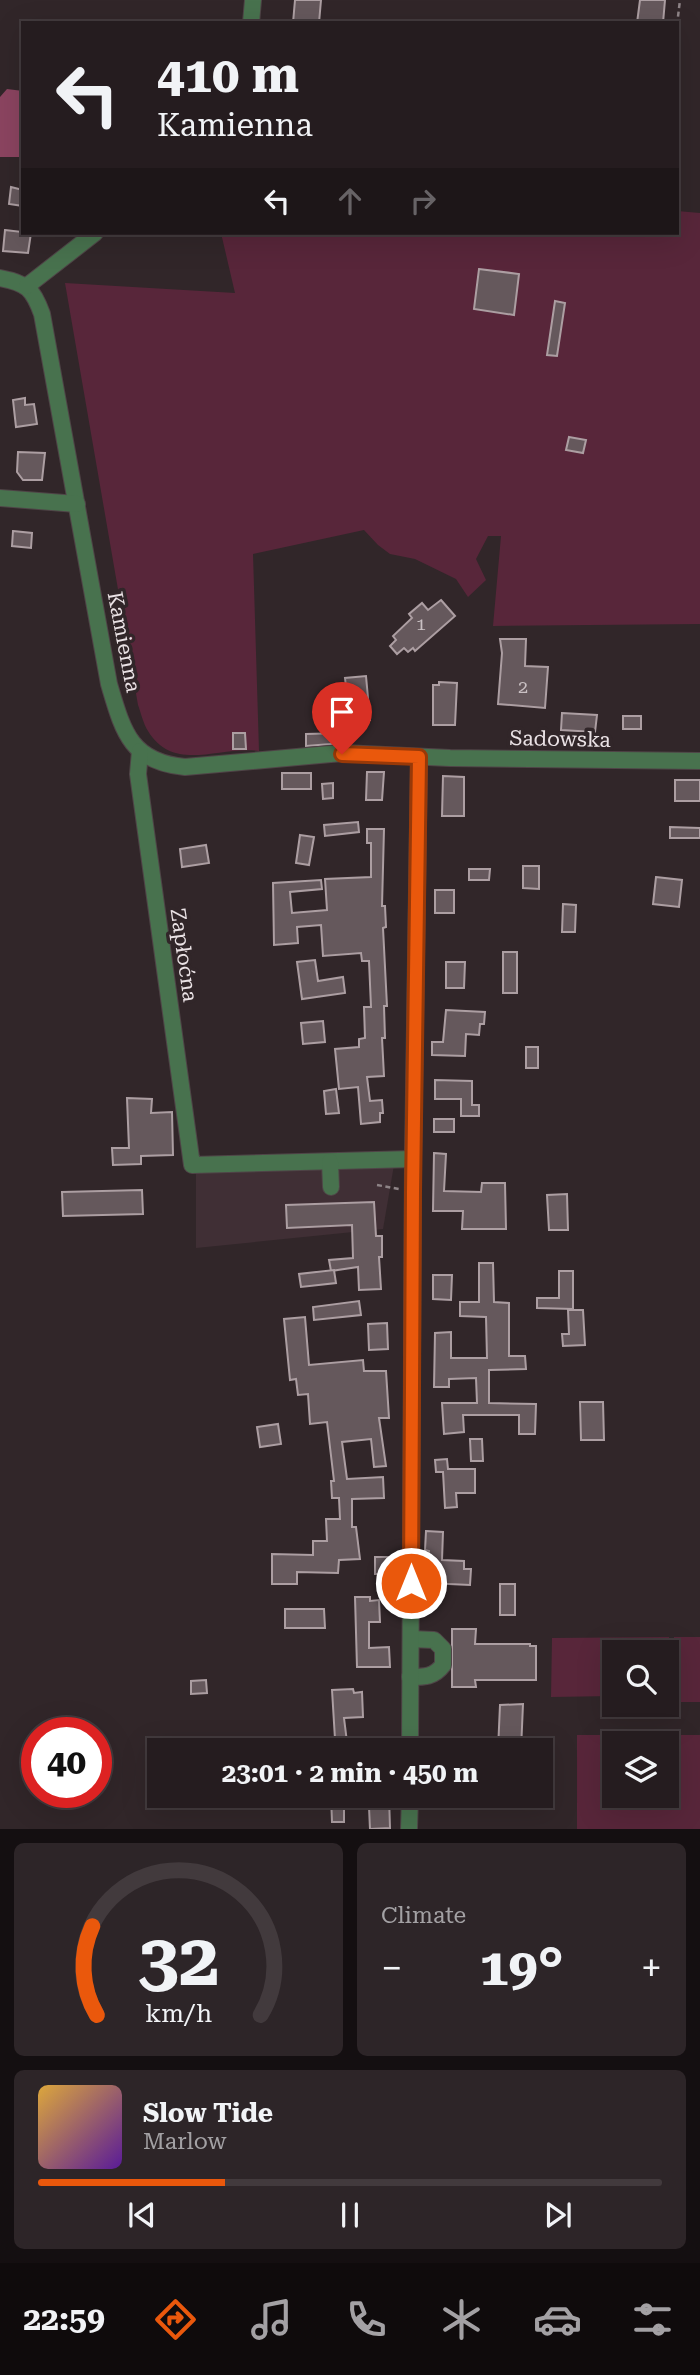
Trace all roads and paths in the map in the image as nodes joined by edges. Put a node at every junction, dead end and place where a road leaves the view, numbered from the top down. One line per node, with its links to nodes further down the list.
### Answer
1 (253, 0): 3 (street)
2 (680, 0): 4 (path)
3 (251, 21)
4 (677, 21)
5 (92, 235): 7 (street)
6 (0, 278): 7 (street)
7 (27, 286): 9 (street, Kamienna)
8 (0, 498): 9 (street)
9 (77, 504): 10 (street, Kamienna)
10 (140, 751): 11 (street); 14 (street, Zapłoćna)
11 (419, 757): 12 (street, Sadowska); 13 (street)
12 (700, 761)
13 (413, 1159): 14 (street); 17 (street)
14 (330, 1162): 16 (street)
15 (377, 1185): 17 (path)
16 (331, 1186)
17 (413, 1192): 18 (street)
18 (411, 1639): 19 (street); 19 (street)
19 (411, 1677): 20 (street)
20 (410, 1738)
21 (410, 1808): 22 (street)
22 (409, 1829)

